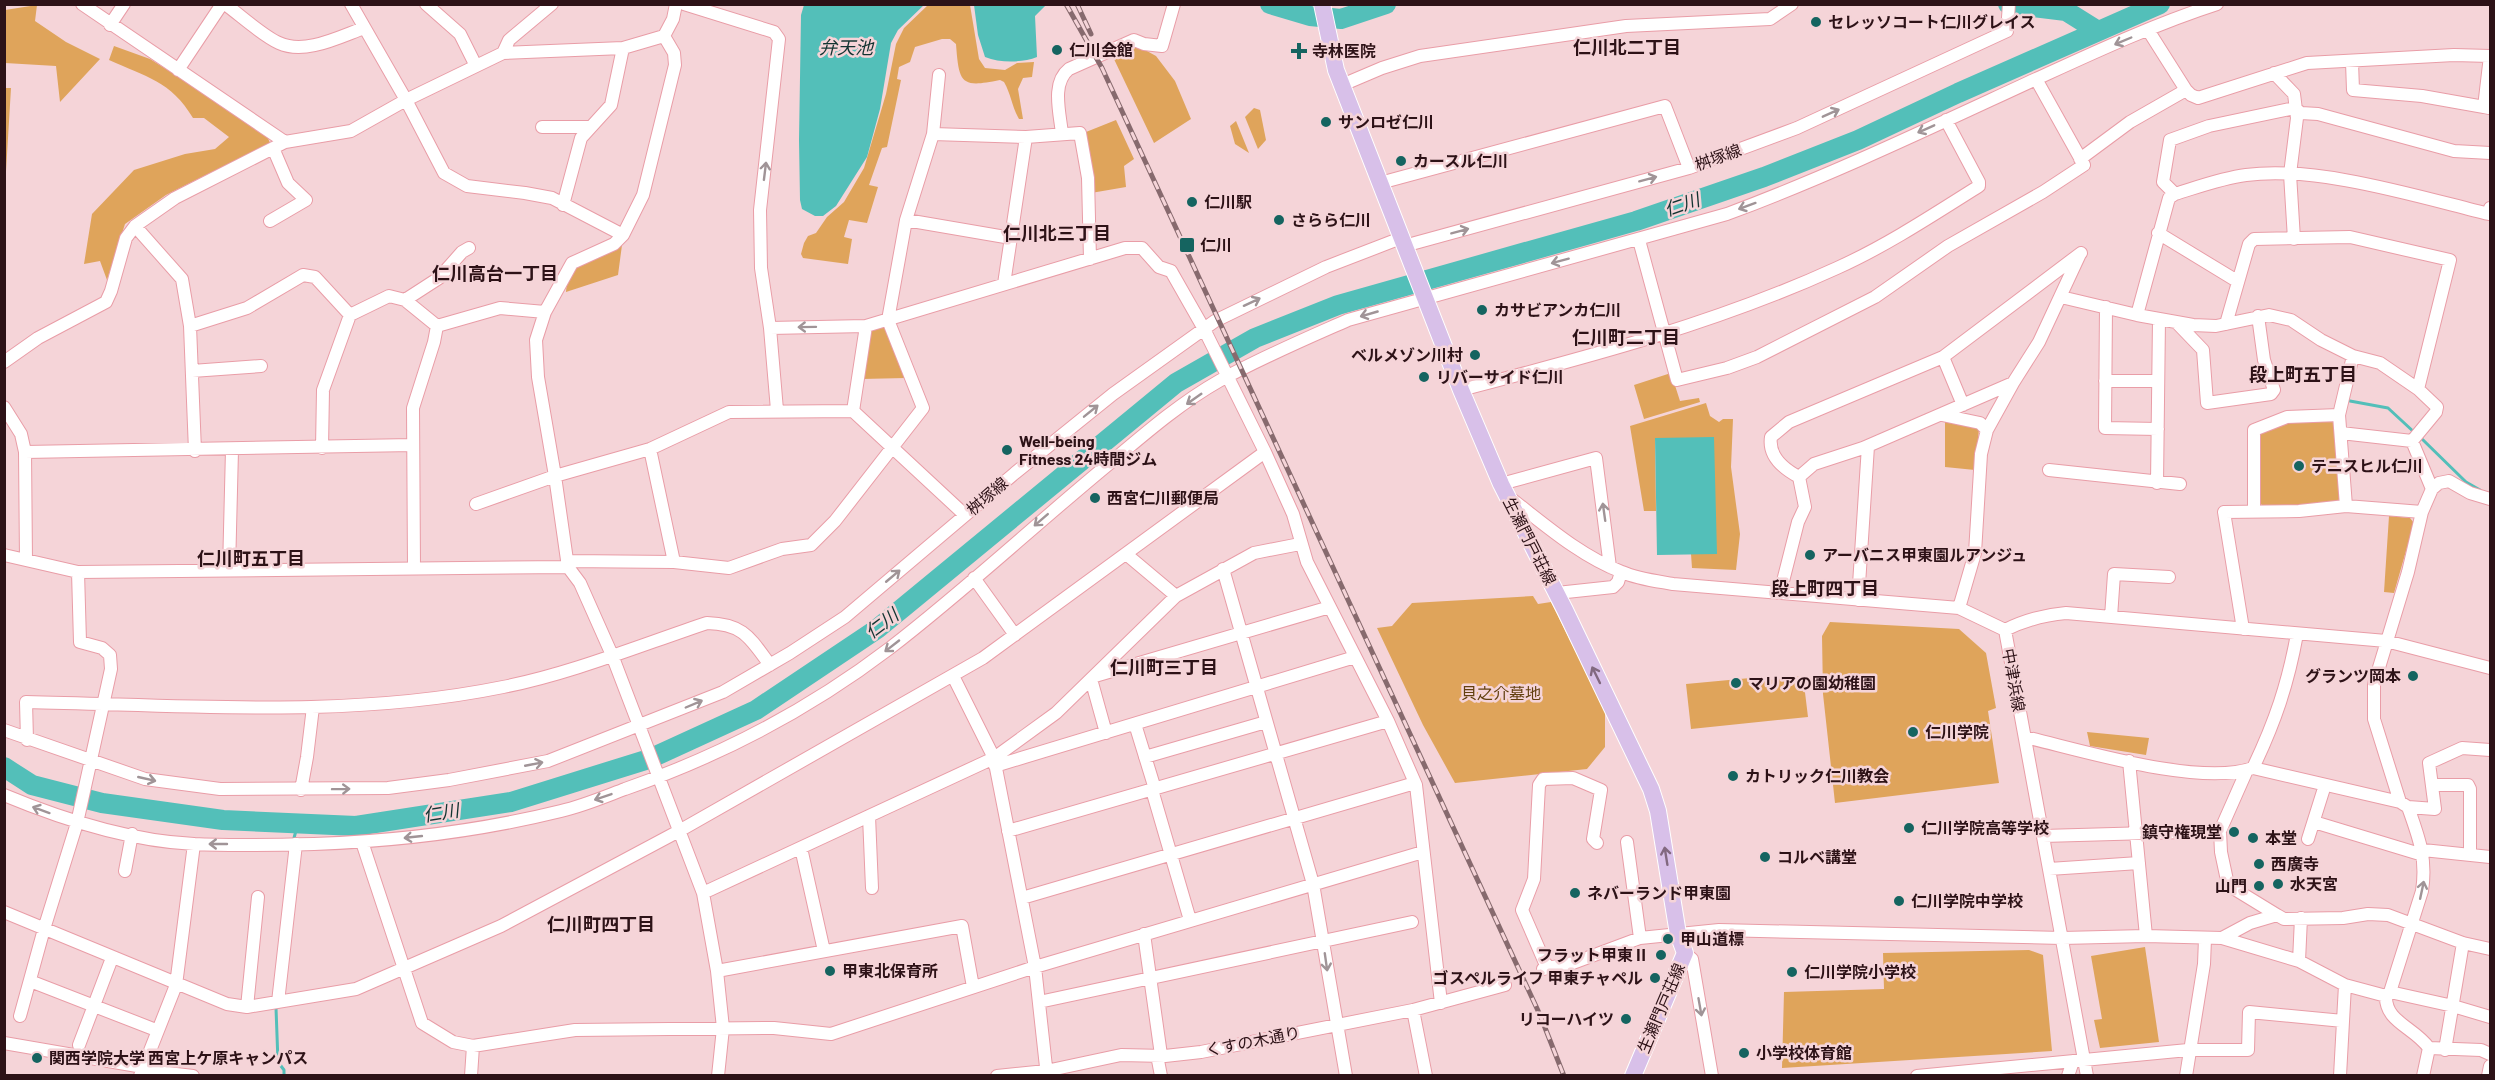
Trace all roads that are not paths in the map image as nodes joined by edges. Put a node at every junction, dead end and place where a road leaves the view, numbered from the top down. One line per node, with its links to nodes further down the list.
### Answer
1 (82, 4): 14 (street)
2 (124, 4): 14 (street)
3 (224, 4): 15 (street); 23 (street)
4 (351, 4): 15 (street)
5 (552, 4): 19 (street)
6 (676, 4): 17 (street)
7 (684, 4): 76 (street, one-way to 7)
8 (1792, 4): 27 (street)
9 (2009, 4): 42 (street, 桝塚線, one-way to 9)
10 (2217, 4): 16 (street)
11 (1170, 6): 36 (street)
12 (434, 7): 22 (street)
13 (1322, 7): 27 (main road, 生瀬門戸荘線)
14 (110, 25): 23 (street)
15 (364, 28): 29 (street)
16 (2148, 30): 26 (street, one-way to 26); 28 (street)
17 (664, 36): 18 (street); 52 (street)
18 (623, 48): 19 (street); 34 (street)
19 (503, 53): 22 (street)
20 (2490, 56): 21 (street); 30 (street)
21 (2352, 62): 24 (street); 30 (street)
22 (476, 66): 29 (street)
23 (178, 70): 38 (street)
24 (2274, 73): 28 (street); 31 (street)
25 (939, 75): 35 (street)
26 (2036, 79): 32 (street); 41 (street)
27 (1342, 85): 44 (main road, 生瀬門戸荘線)
28 (2186, 90): 41 (street)
29 (406, 100): 38 (street); 46 (street)
30 (2487, 107)
31 (2295, 108): 40 (street); 43 (street); 45 (street)
32 (1946, 120): 55 (street, one-way to 55); 78 (street)
33 (542, 127): 34 (street)
34 (591, 127): 46 (street)
35 (933, 134): 37 (street); 48 (street)
36 (1062, 134): 37 (street); 58 (street)
37 (1026, 137): 53 (street)
38 (285, 141): 39 (street)
39 (273, 148): 49 (street); 50 (street)
40 (2490, 153)
41 (2080, 159): 78 (street)
42 (1689, 168): 44 (street); 56 (street, 桝塚線, one-way to 42)
43 (2290, 174): 45 (street); 47 (street); 54 (street)
44 (1380, 183): 56 (main road, 生瀬門戸荘線)
45 (2175, 194): 51 (street)
46 (563, 205): 52 (street)
47 (2490, 208)
48 (906, 220): 53 (street); 70 (street)
49 (270, 221)
50 (135, 226): 73 (street); 81 (street)
51 (2158, 233): 59 (street); 67 (street)
52 (623, 235): 65 (street)
53 (1011, 238): 60 (street)
54 (2294, 238): 59 (street); 88 (street)
55 (1638, 240): 61 (street, one-way to 61); 78 (street)
56 (1403, 244): 61 (main road, 生瀬門戸荘線); 77 (street, 桝塚線, one-way to 56)
57 (469, 248): 63 (street)
58 (1090, 259): 60 (street); 77 (street)
59 (2237, 281): 72 (street)
60 (1004, 284): 70 (street)
61 (1424, 295): 84 (street, one-way to 84); 89 (main road, 生瀬門戸荘線)
62 (2061, 297): 64 (street); 80 (street); 87 (street)
63 (405, 300): 66 (street); 74 (street)
64 (2106, 307): 67 (street); 85 (street)
65 (545, 312): 74 (street); 110 (street)
66 (350, 315): 73 (street); 102 (street)
67 (2138, 315): 69 (street)
68 (2258, 316): 71 (street); 72 (street); 79 (street)
69 (2159, 319): 71 (street); 86 (street)
70 (888, 320): 75 (street); 103 (street)
71 (2177, 323): 72 (street)
72 (2226, 324)
73 (190, 326): 83 (street)
74 (436, 326): 100 (street)
75 (866, 326): 76 (street, one-way to 76); 93 (street)
76 (770, 328): 92 (street)
77 (1205, 331): 84 (street); 121 (street, 桝塚線, one-way to 77)
78 (1665, 334): 89 (street)
79 (2353, 356): 88 (street); 95 (street)
80 (1943, 357): 90 (street); 111 (street)
81 (4, 362)
82 (261, 366): 83 (street)
83 (192, 371): 105 (street)
84 (1228, 375): 108 (street); 136 (street, one-way to 136)
85 (2104, 381): 86 (street); 96 (street)
86 (2158, 381): 96 (street)
87 (2013, 383): 90 (street); 97 (street)
88 (2418, 388): 99 (street)
89 (1461, 390): 114 (main road, 生瀬門戸荘線)
90 (1962, 405): 94 (street)
91 (4, 407): 107 (street)
92 (777, 410): 93 (street); 104 (street)
93 (853, 411): 103 (street)
94 (1942, 414): 97 (street); 101 (street)
95 (2339, 415): 98 (street); 119 (street)
96 (2158, 429): 112 (street)
97 (1987, 430): 142 (street)
98 (2341, 432): 99 (street); 118 (street)
99 (2412, 441): 115 (street)
100 (413, 446): 102 (street); 130 (street)
101 (1868, 446): 111 (street); 140 (street)
102 (322, 448): 106 (street)
103 (892, 448): 121 (street); 128 (street)
104 (650, 449): 110 (street); 128 (street)
105 (195, 450): 106 (street); 107 (street)
106 (232, 450): 133 (street)
107 (24, 452): 127 (street)
108 (1265, 452): 124 (street); 125 (street)
109 (2049, 470): 112 (street)
110 (555, 476): 117 (street); 129 (street)
111 (1799, 477): 138 (street)
112 (2157, 483): 113 (street)
113 (2180, 484)
114 (1503, 489): 122 (street, 中津浜線); 123 (main road, 生瀬門戸荘線); 132 (street, one-way to 114)
115 (2432, 489): 116 (street); 120 (street)
116 (2490, 499)
117 (476, 504)
118 (2346, 506): 119 (street); 120 (street)
119 (2254, 510): 144 (street)
120 (2422, 512): 149 (street)
121 (965, 515): 152 (street, 桝塚線, one-way to 121)
122 (1537, 519): 123 (street); 132 (street, 中津浜線)
123 (1528, 537): 137 (main road, 生瀬門戸荘線)
124 (1300, 544): 131 (street); 141 (street)
125 (1126, 554): 139 (street); 148 (street)
126 (4, 555): 127 (street)
127 (26, 560): 134 (street)
128 (674, 562): 129 (street)
129 (568, 564): 130 (street); 150 (street)
130 (414, 567): 133 (street)
131 (1222, 569): 139 (street); 146 (street)
132 (1616, 569): 137 (street); 138 (street, 中津浜線)
133 (229, 570): 134 (street)
134 (78, 572): 157 (street)
135 (2169, 577): 143 (street)
136 (974, 578): 148 (street); 174 (street, one-way to 174)
137 (1557, 593): 220 (main road, 生瀬門戸荘線, one-way to 137)
138 (1780, 593): 140 (street, 中津浜線)
139 (1176, 596): 155 (street)
140 (1858, 600): 142 (street, 中津浜線)
141 (1330, 607): 146 (street); 151 (street)
142 (1959, 608): 145 (street, 中津浜線)
143 (2111, 617): 144 (street); 145 (street)
144 (2243, 629): 147 (street)
145 (2005, 630): 165 (street, 中津浜線)
146 (1242, 633): 155 (street); 156 (street)
147 (2297, 634): 149 (street); 173 (street)
148 (1016, 635): 154 (street)
149 (2386, 641): 153 (street); 181 (street)
150 (612, 655): 152 (street); 158 (street); 162 (street)
151 (1355, 657): 156 (street); 160 (street)
152 (770, 665): 162 (street, 桝塚線, one-way to 152)
153 (2490, 668)
154 (953, 676): 172 (street); 186 (street)
155 (1092, 678): 164 (street); 172 (street)
156 (1257, 687): 159 (street); 161 (street)
157 (104, 704): 158 (street); 166 (street); 171 (street)
158 (313, 707): 179 (street)
159 (1266, 722): 168 (street); 169 (street)
160 (1388, 722): 168 (street); 175 (street)
161 (1135, 724): 164 (street); 169 (street)
162 (640, 726): 174 (street); 179 (street, 桝塚線, one-way to 162)
163 (4, 730): 166 (street, 桝塚線)
164 (1106, 733): 172 (street)
165 (2025, 737): 170 (street); 191 (street, 中津浜線)
166 (27, 740): 171 (street, 桝塚線)
167 (2490, 750): 177 (street)
168 (1275, 754): 178 (street); 183 (street)
169 (1145, 757): 178 (street)
170 (2129, 761): 173 (street); 189 (street)
171 (91, 762): 179 (street, 桝塚線, one-way to 179); 185 (street)
172 (994, 762): 182 (street); 187 (street)
173 (2250, 769): 176 (street); 188 (street)
174 (658, 778): 186 (street); 193 (street, one-way to 193)
175 (1415, 783): 183 (street); 199 (street)
176 (2325, 785): 181 (street); 184 (street)
177 (2433, 785): 181 (street); 202 (street)
178 (1153, 789): 187 (street); 201 (street)
179 (301, 790)
180 (4, 795): 185 (street, one-way to 180)
181 (2404, 805): 200 (street)
182 (869, 816): 198 (street); 208 (street)
183 (1294, 820): 201 (street); 207 (street)
184 (2314, 822): 192 (street); 200 (street)
185 (77, 823): 190 (street); 218 (street)
186 (679, 831): 209 (street); 234 (street)
187 (1008, 831): 211 (street)
188 (2220, 831): 189 (street); 213 (street)
189 (2136, 832): 191 (street); 204 (street)
190 (132, 834): 196 (street); 206 (street)
191 (2043, 836): 205 (street, 中津浜線)
192 (2308, 839)
193 (362, 842): 197 (street); 234 (street)
194 (1627, 842): 222 (street)
195 (1598, 843): 222 (street)
196 (194, 844): 197 (street, one-way to 196); 238 (street)
197 (296, 844): 243 (street)
198 (801, 848): 209 (street); 229 (street)
199 (1423, 852): 207 (street); 245 (street)
200 (2423, 852): 202 (street); 217 (street, one-way to 200)
201 (1171, 855): 211 (street); 215 (street)
202 (2470, 855): 203 (street)
203 (2490, 857)
204 (2139, 863): 205 (street); 221 (street)
205 (2049, 869): 223 (street, 中津浜線)
206 (125, 871)
207 (1312, 884): 215 (street); 226 (street)
208 (872, 888)
209 (703, 893): 235 (street)
210 (258, 897): 248 (street)
211 (1022, 898): 233 (street)
212 (4, 912): 218 (street)
213 (2277, 915): 214 (street); 224 (street)
214 (2301, 918): 217 (street); 232 (street)
215 (1190, 920): 219 (street)
216 (1412, 922): 226 (street)
217 (2412, 925): 227 (street); 242 (street)
218 (44, 929): 231 (street); 237 (street)
219 (1144, 934): 233 (street); 236 (street)
220 (1678, 934): 222 (street); 223 (street); 230 (main road, 生瀬門戸荘線)
221 (2146, 936): 223 (street); 225 (street)
222 (1640, 938)
223 (2062, 938): 264 (street, 中津浜線)
224 (2222, 938): 225 (street); 232 (street)
225 (2205, 939): 260 (street)
226 (1323, 941): 236 (street); 253 (street, one-way to 253)
227 (2463, 943): 228 (street); 246 (street)
228 (2490, 949)
229 (824, 951): 235 (street); 241 (street)
230 (1685, 953): 276 (main road, 生瀬門戸荘線); 277 (street, one-way to 277)
231 (112, 958): 238 (street); 247 (street)
232 (2299, 961): 240 (street)
233 (1035, 967): 241 (street); 244 (street)
234 (404, 968): 243 (street); 258 (street)
235 (717, 972): 254 (street)
236 (1150, 978): 244 (street); 263 (street)
237 (30, 981): 247 (street); 250 (street)
238 (177, 985): 248 (street); 255 (street)
239 (1505, 985): 245 (street, くすの木通り)
240 (2345, 985): 242 (street); 252 (street)
241 (973, 987): 254 (street)
242 (2388, 994): 246 (street); 259 (street)
243 (278, 1002): 248 (street)
244 (1039, 1002): 267 (street)
245 (1441, 1003): 249 (street, くすの木通り)
246 (2452, 1006): 251 (street); 261 (street)
247 (94, 1007): 255 (street); 257 (street)
248 (247, 1007)
249 (1413, 1010): 253 (street, くすの木通り); 275 (street)
250 (20, 1016)
251 (2490, 1017)
252 (2343, 1021): 260 (street); 282 (street)
253 (1336, 1024): 263 (street, くすの木通り); 274 (street)
254 (723, 1028): 258 (street); 270 (street)
255 (156, 1030): 266 (street)
256 (4, 1043): 266 (street)
257 (79, 1045)
258 (473, 1046): 269 (street)
259 (2429, 1048): 261 (street); 283 (street)
260 (2188, 1050): 264 (street); 281 (street)
261 (2445, 1050): 262 (street)
262 (2490, 1054)
263 (1161, 1055): 267 (street, くすの木通り); 272 (street); 273 (street)
264 (2079, 1060): 278 (street); 279 (street); 280 (street, 中津浜線)
265 (2490, 1066): 284 (street)
266 (141, 1071): 268 (street)
267 (1047, 1073): 271 (street, くすの木通り)
268 (193, 1076)
269 (471, 1076)
270 (718, 1076)
271 (997, 1076)
272 (1161, 1076)
273 (1169, 1076)
274 (1346, 1076)
275 (1426, 1076)
276 (1633, 1076)
277 (1712, 1076)
278 (1917, 1076)
279 (2068, 1076)
280 (2087, 1076)
281 (2186, 1076)
282 (2340, 1076)
283 (2423, 1076)
284 (2488, 1076)

